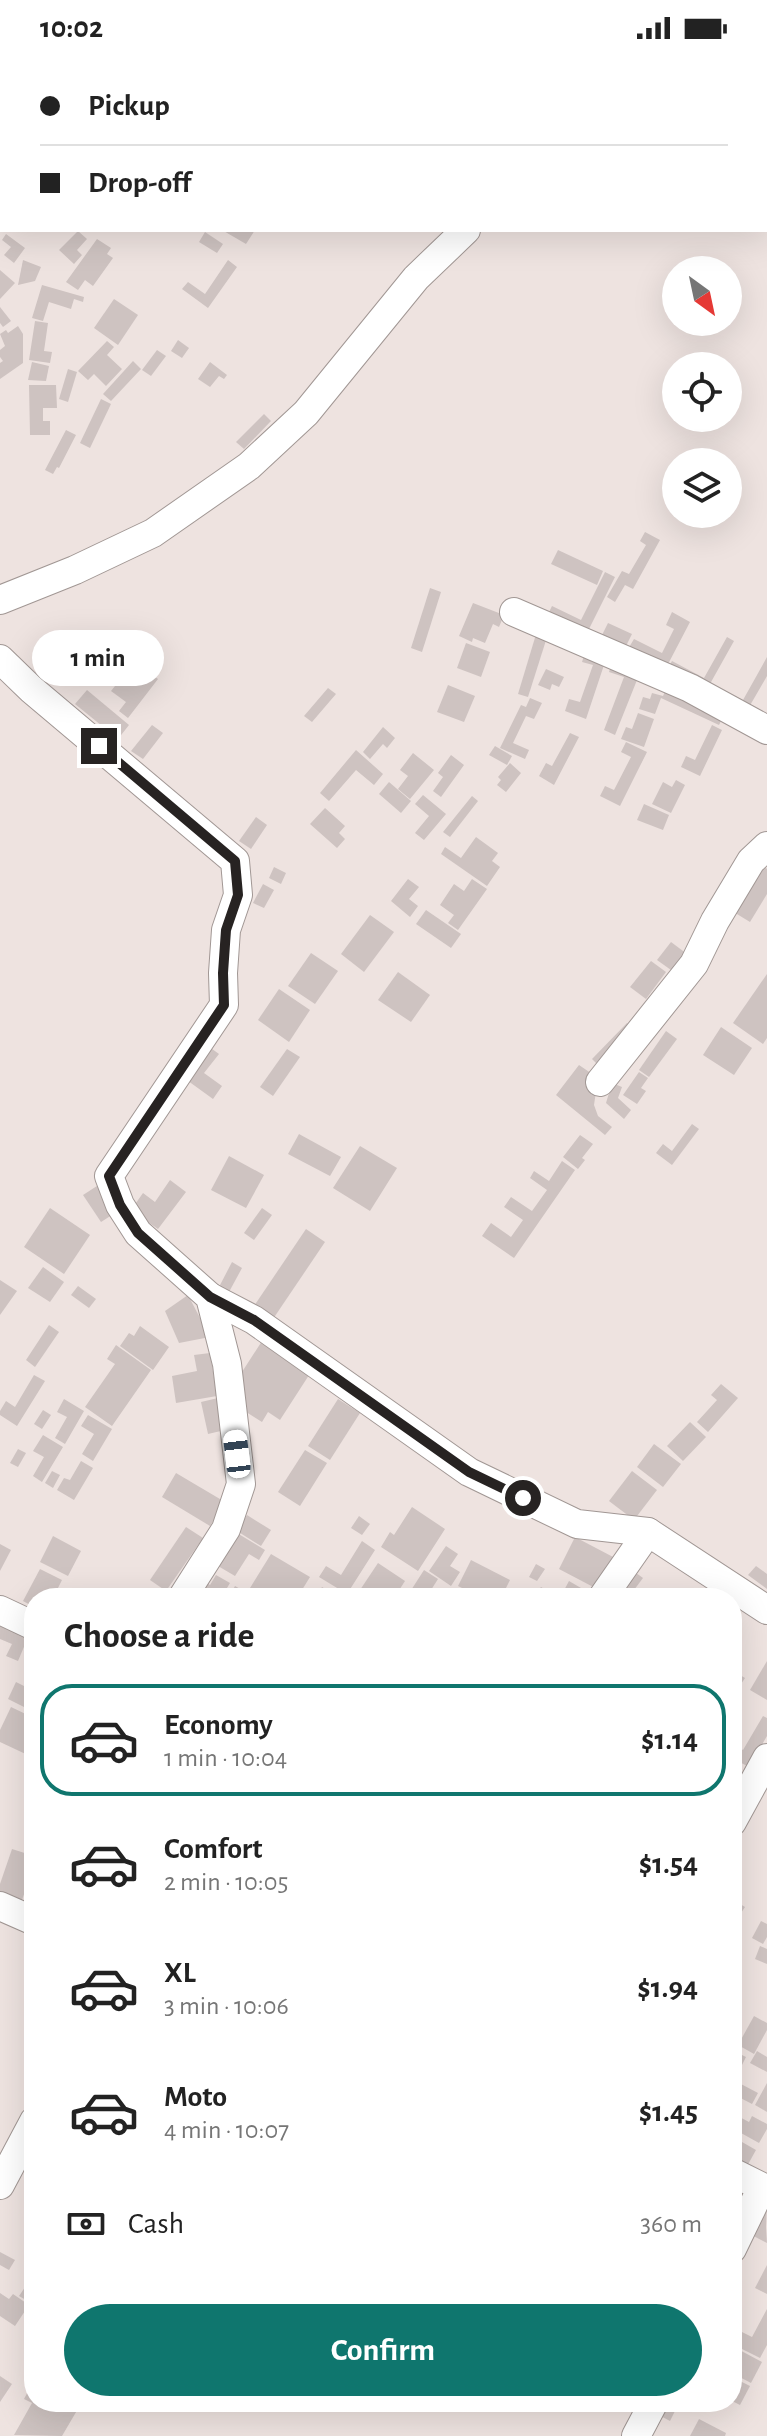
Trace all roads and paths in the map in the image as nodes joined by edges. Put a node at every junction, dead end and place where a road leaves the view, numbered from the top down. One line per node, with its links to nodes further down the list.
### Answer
1 (464, 232): 2 (street)
2 (0, 600)
3 (514, 612): 5 (street)
4 (0, 659): 8 (street)
5 (767, 730)
6 (767, 846): 7 (street)
7 (600, 1082)
8 (210, 1297): 9 (street); 10 (street)
9 (648, 1532): 11 (street); 12 (street)
10 (188, 1588)
11 (609, 1588)
12 (733, 1588)
13 (742, 1594): 15 (street)
14 (0, 1610): 16 (street)
15 (767, 1610)
16 (24, 1621)
17 (767, 1758): 18 (street)
18 (742, 1804)
19 (0, 1906): 20 (street)
20 (24, 1917)
21 (24, 2140): 23 (street)
22 (742, 2177): 24 (street)
23 (0, 2185)
24 (742, 2228)
25 (649, 2412): 26 (street)
26 (636, 2436)

